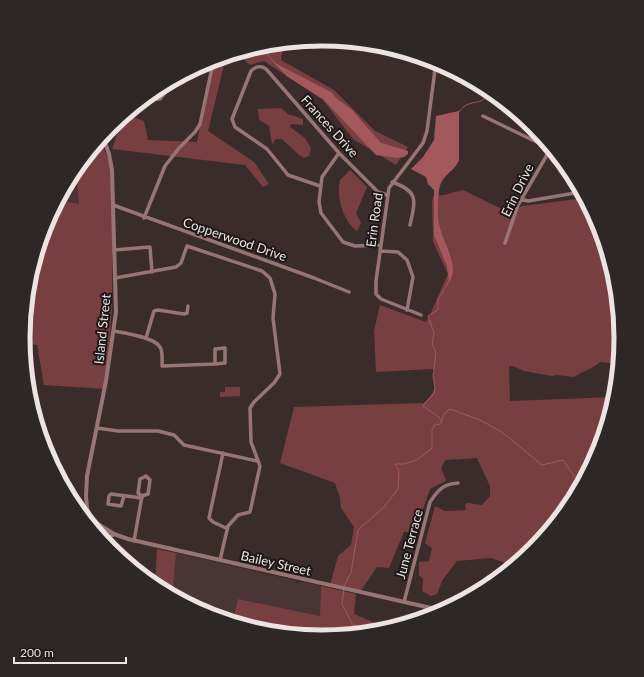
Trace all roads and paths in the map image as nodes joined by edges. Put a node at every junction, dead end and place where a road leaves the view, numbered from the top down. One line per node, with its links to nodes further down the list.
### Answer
1 (212, 68): 16 (street)
2 (435, 69): 10 (street, Erin Road)
3 (167, 92): 4 (street)
4 (155, 99)
5 (483, 116): 7 (street)
6 (105, 143): 15 (street, Island Street)
7 (539, 143)
8 (339, 153): 11 (street); 11 (street, Frances Drive); 13 (street, Frances Drive)
9 (548, 154): 14 (street, Erin Drive)
10 (392, 182): 13 (street, Erin Road); 17 (street)
11 (320, 186): 19 (street)
12 (575, 193): 14 (street)
13 (387, 195): 19 (street, Erin Road)
14 (521, 199): 18 (street, Erin Drive)
15 (113, 205): 16 (street, Copperwood Drive); 20 (street, Island Street)
16 (144, 218): 24 (street, Copperwood Drive)
17 (410, 224)
18 (505, 243)
19 (381, 245): 21 (street, Erin Road)
20 (114, 250): 22 (street); 23 (street, Island Street)
21 (380, 251): 26 (street, Erin Road); 26 (street)
22 (152, 272): 23 (street); 33 (street)
23 (115, 278): 28 (street, Island Street)
24 (349, 292)
25 (188, 306): 29 (street)
26 (408, 310): 27 (street, Erin Road)
27 (421, 315)
28 (114, 331): 29 (street); 31 (street, Island Street)
29 (146, 338): 30 (street)
30 (215, 364): 30 (street)
31 (97, 428): 32 (street); 37 (street, Island Street)
32 (223, 453): 33 (street); 39 (street)
33 (257, 461): 39 (street)
34 (458, 484): 44 (street, June Terrace)
35 (124, 496): 35 (street); 36 (street)
36 (142, 497): 36 (street); 42 (street)
37 (89, 515)
38 (96, 523): 40 (street, Bailey Street)
39 (226, 528): 43 (street)
40 (114, 534): 41 (street); 42 (street, Bailey Street)
41 (109, 538)
42 (134, 541): 43 (street, Bailey Street)
43 (220, 560): 44 (street, Bailey Street)
44 (404, 602): 45 (street, Bailey Street)
45 (433, 608)

